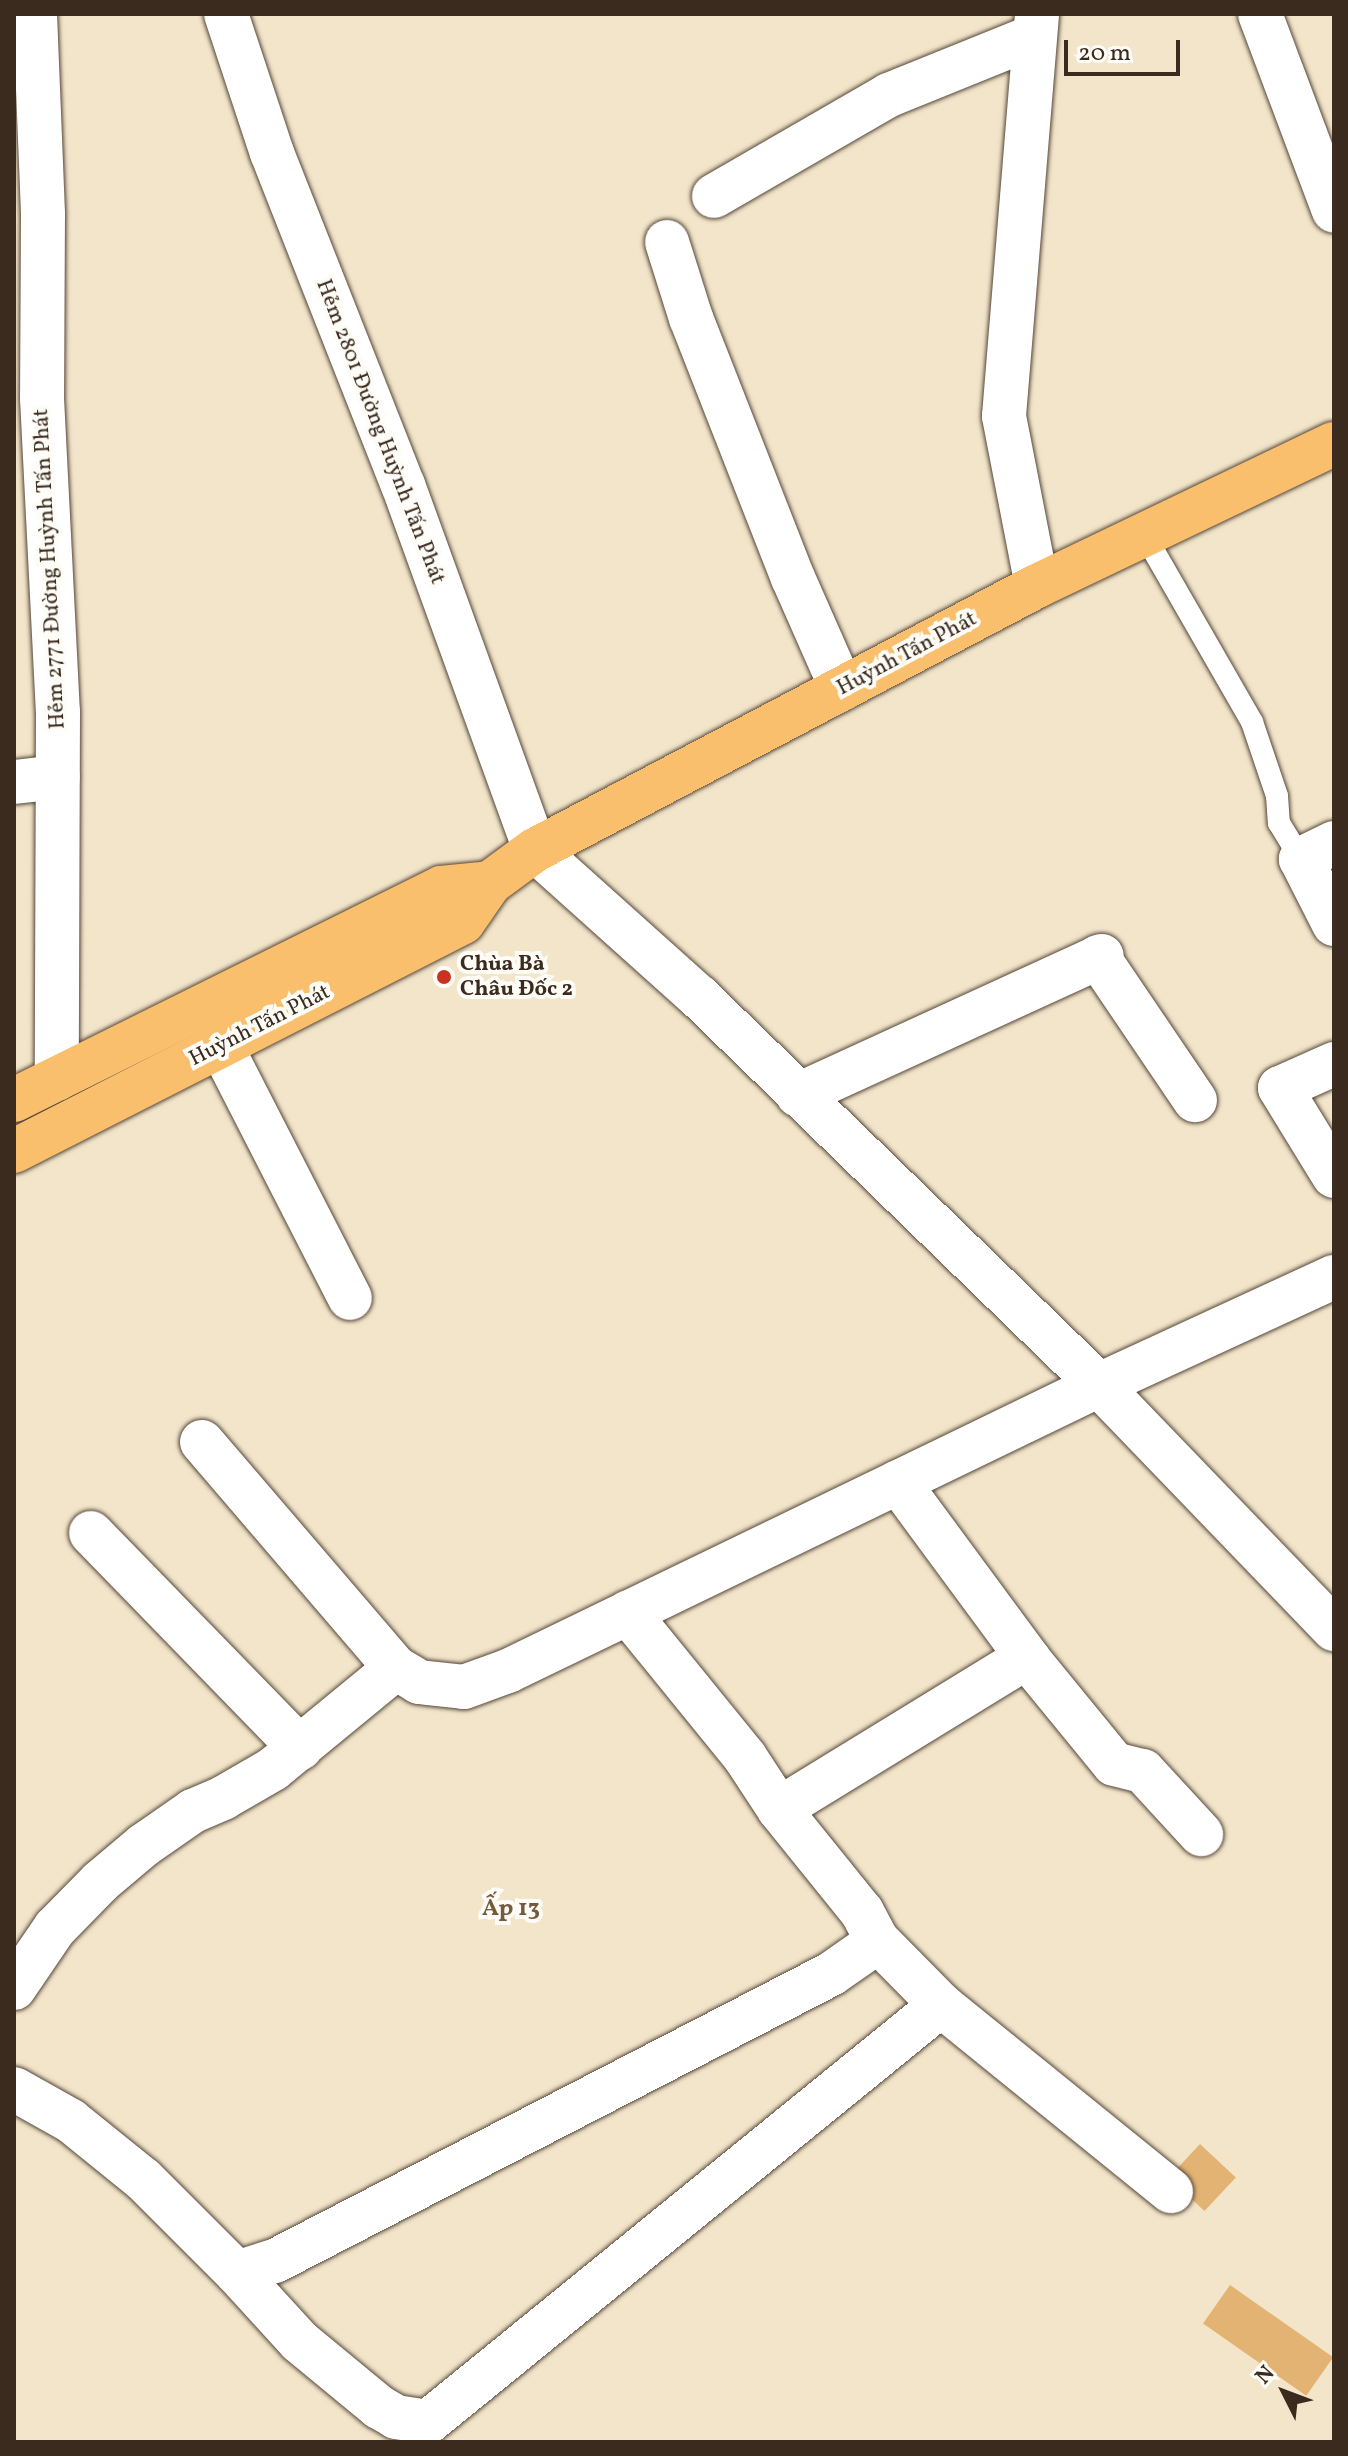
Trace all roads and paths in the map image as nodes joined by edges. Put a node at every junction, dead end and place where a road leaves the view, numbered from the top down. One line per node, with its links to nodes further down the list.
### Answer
1 (35, 14): 5 (street, Hẻm 2771 Đường Huỳnh Tấn Phát)
2 (226, 14): 16 (street, Hẻm 2801 Đường Huỳnh Tấn Phát)
3 (1260, 14): 7 (street)
4 (1037, 20): 6 (street); 12 (street)
5 (26, 59): 9 (street, Hẻm 2771 Đường Huỳnh Tấn Phát)
6 (714, 196)
7 (1334, 211)
8 (667, 242): 13 (street)
9 (28, 304): 14 (street, Hẻm 2771 Đường Huỳnh Tấn Phát)
10 (1334, 444): 11 (main road, Huỳnh Tấn Phát)
11 (1144, 534): 12 (main road, Huỳnh Tấn Phát); 17 (lane)
12 (1037, 586): 13 (main road, Huỳnh Tấn Phát)
13 (842, 689): 16 (main road, Huỳnh Tấn Phát)
14 (58, 777): 15 (street); 22 (street, Hẻm 2771 Đường Huỳnh Tấn Phát)
15 (14, 782)
16 (535, 850): 18 (main road, Huỳnh Tấn Phát); 23 (street)
17 (1318, 851): 19 (street)
18 (490, 883): 20 (main road, Huỳnh Tấn Phát); 22 (main road, Huỳnh Tấn Phát)
19 (1334, 924)
20 (221, 1046): 26 (main road, Huỳnh Tấn Phát); 29 (street)
21 (1334, 1064): 27 (street)
22 (57, 1079): 24 (main road, Huỳnh Tấn Phát)
23 (798, 1095): 25 (street); 30 (street)
24 (14, 1100)
25 (1195, 1100)
26 (14, 1151)
27 (1334, 1176)
28 (1334, 1277): 30 (street)
29 (350, 1298)
30 (1099, 1385): 32 (street); 35 (street)
31 (202, 1442): 37 (street)
32 (898, 1482): 34 (street); 36 (street)
33 (91, 1533): 38 (street)
34 (628, 1613): 37 (street); 39 (street)
35 (1334, 1629)
36 (1029, 1660): 39 (street); 40 (street)
37 (396, 1668): 38 (street)
38 (300, 1748): 42 (street)
39 (779, 1809): 41 (street)
40 (1201, 1834)
41 (877, 1940): 43 (street); 46 (street)
42 (14, 1988)
43 (941, 2005): 45 (street); 46 (street)
44 (14, 2089): 46 (street)
45 (1171, 2191)
46 (237, 2273)

